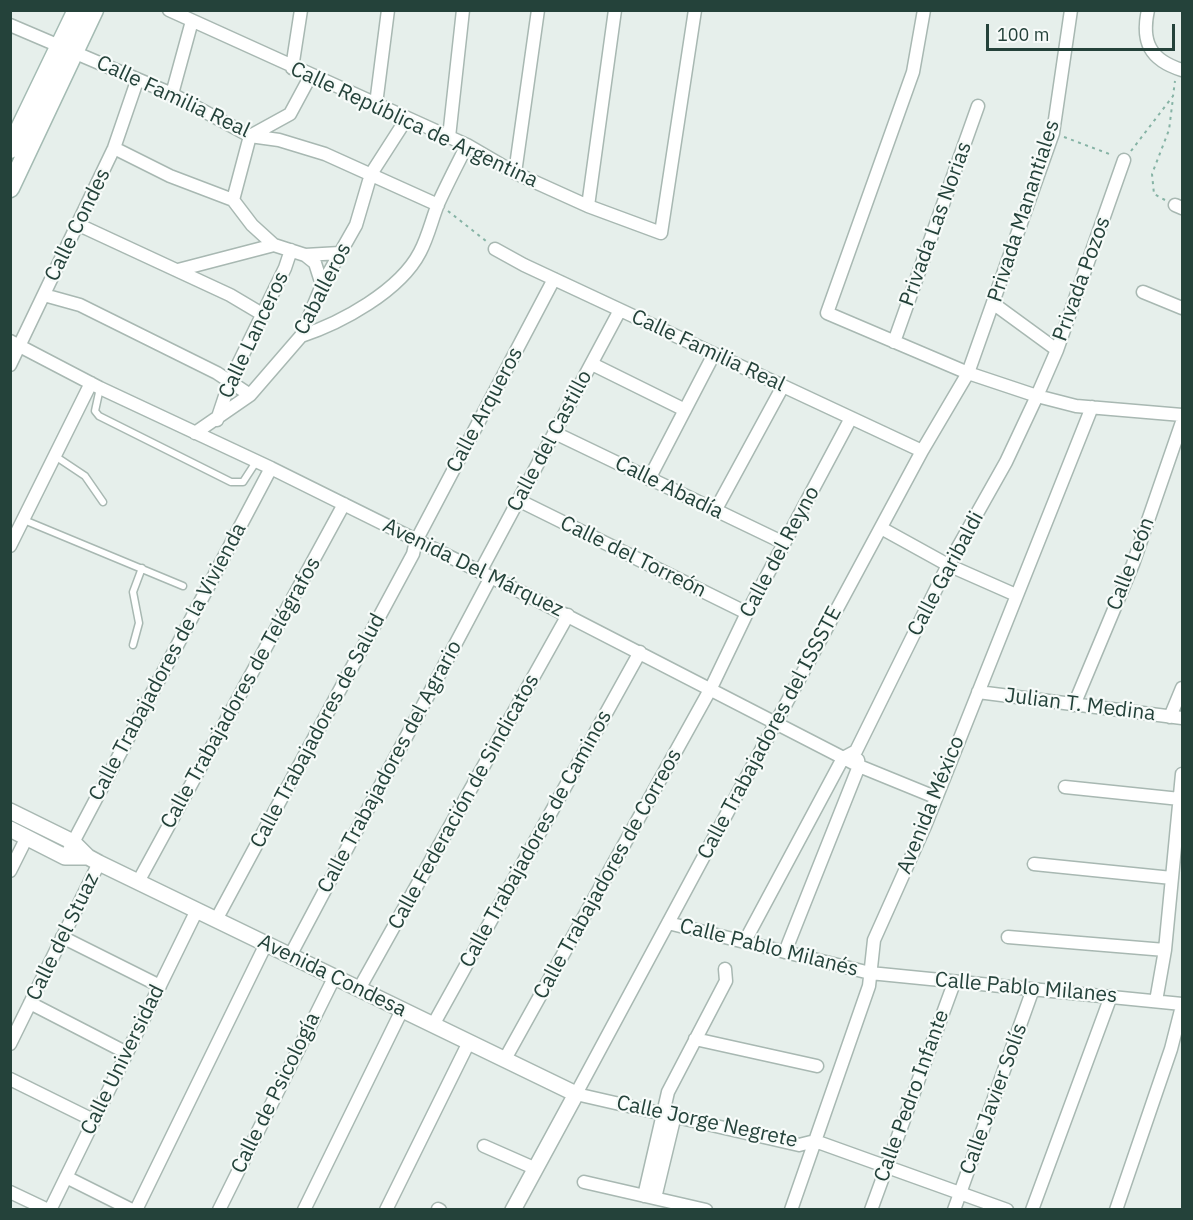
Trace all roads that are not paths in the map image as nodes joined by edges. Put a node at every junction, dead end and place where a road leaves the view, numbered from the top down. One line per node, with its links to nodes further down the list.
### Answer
1 (78, 10): 15 (main road)
2 (94, 10): 15 (main road)
3 (169, 10): 13 (street, Calle República de Argentina)
4 (301, 10): 16 (street)
5 (388, 10): 21 (street)
6 (463, 10): 25 (street)
7 (538, 10): 30 (street)
8 (615, 10): 35 (street)
9 (695, 10): 35 (street, Calle República de Argentina)
10 (924, 10): 52 (street)
11 (1071, 10): 47 (street, Privada Manantiales)
12 (1148, 10): 17 (street)
13 (192, 21): 16 (street, Calle República de Argentina); 20 (street)
14 (10, 25): 15 (street, Calle Familia Real)
15 (67, 50): 19 (street, Calle Familia Real); 28 (main road); 32 (main road)
16 (292, 68): 18 (street, Calle República de Argentina)
17 (1180, 69)
18 (311, 75): 21 (street, Calle República de Argentina); 24 (street)
19 (136, 81): 20 (street, Calle Familia Real); 27 (street, Calle Condes)
20 (172, 94): 24 (street, Calle Familia Real)
21 (376, 104): 23 (street, Calle República de Argentina)
22 (978, 106): 52 (street, Privada Las Norias)
23 (407, 118): 25 (street, Calle República de Argentina); 31 (street, Caballeros)
24 (250, 136): 31 (street, Calle Familia Real); 33 (street)
25 (449, 137): 26 (street, Calle República de Argentina)
26 (467, 145): 30 (street, Calle República de Argentina); 34 (street)
27 (114, 148): 33 (street); 36 (street, Calle Condes)
28 (10, 149)
29 (1124, 160): 54 (street, Privada Pozos)
30 (515, 173): 35 (street, Calle República de Argentina)
31 (371, 174): 34 (street, Calle Familia Real); 40 (street, Caballeros)
32 (10, 188)
33 (233, 200): 37 (street)
34 (438, 205): 51 (street)
35 (588, 206)
36 (79, 225): 42 (street); 46 (street, Calle Condes)
37 (274, 245): 39 (street); 42 (street)
38 (495, 249): 43 (street, Calle Familia Real)
39 (291, 250): 41 (street); 50 (street, Calle Lanceros)
40 (340, 253): 41 (street); 44 (street, Caballeros)
41 (305, 255): 44 (street)
42 (178, 270): 50 (street)
43 (554, 279): 49 (street, Calle Familia Real); 83 (street, Calle Arqueros)
44 (322, 285): 51 (street, Caballeros)
45 (1143, 292): 48 (street)
46 (44, 295): 53 (street, Calle Condes); 59 (street)
47 (994, 304): 54 (street); 58 (street, Privada Manantiales)
48 (1182, 308)
49 (620, 310): 55 (street, Calle Familia Real); 56 (street, Calle del Castillo)
50 (262, 314): 59 (street, Calle Lanceros)
51 (301, 336): 62 (street, Caballeros)
52 (894, 342): 58 (street)
53 (15, 343): 57 (street, Calle Condes); 60 (street, Avenida Del Márquez)
54 (1057, 350): 63 (street, Privada Pozos)
55 (714, 354): 61 (street, Calle Familia Real); 65 (street)
56 (592, 364): 65 (street); 71 (street, Calle del Castillo)
57 (10, 365)
58 (968, 373): 63 (street); 72 (street, Calle Trabajadores del ISSSTE)
59 (230, 381): 62 (street); 68 (street, Calle Lanceros)
60 (95, 386): 70 (street, Avenida Del Márquez); 73 (street); 74 (lane)
61 (783, 386): 67 (street, Calle Familia Real); 80 (street)
62 (250, 395): 68 (street, Caballeros)
63 (1036, 396): 64 (street); 86 (street, Calle Garibaldi)
64 (1092, 407): 66 (street); 90 (street, Avenida México)
65 (685, 410): 76 (street)
66 (1182, 415)
67 (851, 418): 72 (street, Calle Familia Real); 84 (street, Calle del Reyno)
68 (217, 420): 70 (street, Caballeros)
69 (1182, 422): 98 (street, Calle León)
70 (195, 433): 74 (street, Avenida Del Márquez)
71 (555, 433): 76 (street, Calle Abadía); 77 (street, Calle del Castillo)
72 (922, 451): 82 (street, Calle Trabajadores del ISSSTE)
73 (55, 456): 78 (lane); 81 (street)
74 (256, 462): 75 (street, Avenida Del Márquez)
75 (271, 468): 79 (street, Avenida Del Márquez); 111 (street, Calle Trabajadores de la Vivienda)
76 (649, 479): 80 (street, Calle Abadía)
77 (519, 500): 88 (street, Calle del Castillo); 91 (street, Calle del Torreón)
78 (103, 502)
79 (344, 504): 83 (street, Avenida Del Márquez); 117 (street, Calle Trabajadores de Telégrafos)
80 (715, 511): 84 (street, Calle Abadía)
81 (24, 520): 85 (street); 87 (lane)
82 (881, 528): 86 (street); 100 (street, Calle Trabajadores del ISSSTE)
83 (416, 541): 88 (street, Avenida Del Márquez); 119 (street, Calle Trabajadores de Salud)
84 (784, 543): 91 (street, Calle del Reyno)
85 (10, 546)
86 (948, 565): 90 (street); 101 (street, Calle Garibaldi)
87 (142, 568): 89 (lane); 93 (lane)
88 (485, 574): 92 (street, Avenida Del Márquez); 127 (street, Calle Trabajadores del Agrario)
89 (183, 586)
90 (1016, 595): 97 (street, Avenida México)
91 (747, 613): 95 (street, Calle del Reyno)
92 (568, 615): 94 (street, Avenida Del Márquez); 133 (street, Calle Federación de Sindicatos)
93 (133, 645)
94 (640, 652): 95 (street, Avenida Del Márquez); 140 (street, Calle Trabajadores de Caminos)
95 (711, 688): 100 (street, Avenida Del Márquez); 146 (street, Calle Trabajadores de Correos)
96 (1182, 688): 99 (street)
97 (978, 692): 98 (street, Julian T. Medina); 106 (street, Avenida México)
98 (1074, 705): 99 (street, Julian T. Medina)
99 (1176, 718)
100 (777, 721): 102 (street, Avenida Del Márquez); 120 (street, Calle Trabajadores del ISSSTE)
101 (856, 752): 102 (street); 103 (street)
102 (843, 758): 103 (street, Avenida Del Márquez); 123 (street)
103 (859, 766): 106 (street, Avenida Del Márquez); 126 (street)
104 (1182, 774): 107 (street)
105 (1065, 787): 107 (street)
106 (935, 797): 129 (street, Avenida México)
107 (1180, 799): 116 (street)
108 (10, 811): 111 (street, Avenida Condesa)
109 (10, 829): 110 (street, Avenida Condesa)
110 (27, 837): 112 (street, Avenida Condesa); 115 (street)
111 (73, 842): 112 (street, Calle Trabajadores de la Vivienda); 113 (street, Avenida Condesa)
112 (65, 856): 113 (street, Avenida Condesa)
113 (94, 860): 117 (street, Avenida Condesa); 121 (street, Calle del Stuaz)
114 (1034, 864): 116 (street)
115 (10, 872)
116 (1172, 878): 125 (street)
117 (138, 882): 118 (street, Avenida Condesa)
118 (197, 910): 119 (street, Avenida Condesa); 132 (street, Calle Universidad)
119 (216, 920): 124 (street, Avenida Condesa)
120 (668, 923): 123 (street, Calle Pablo Milanés); 149 (street, Calle Trabajadores del ISSSTE)
121 (62, 937): 132 (street); 137 (street, Calle del Stuaz)
122 (1008, 937): 125 (street)
123 (745, 941): 126 (street, Calle Pablo Milanés)
124 (266, 944): 127 (street, Avenida Condesa); 162 (street)
125 (1165, 950): 136 (street)
126 (785, 952): 129 (street, Calle Pablo Milanés)
127 (290, 956): 130 (street, Avenida Condesa)
128 (725, 969): 141 (street)
129 (870, 973): 131 (street, Calle Pablo Milanes); 152 (street, Avenida México)
130 (334, 978): 133 (street, Avenida Condesa); 163 (street, Calle de Psicología)
131 (954, 982): 134 (street, Calle Pablo Milanes); 154 (street, Calle Pedro Infante)
132 (160, 986): 145 (street, Calle Universidad)
133 (359, 989): 139 (street, Avenida Condesa)
134 (1033, 989): 135 (street, Calle Pablo Milanes); 159 (street, Calle Javier Solís)
135 (1111, 996): 136 (street, Calle Pablo Milanes); 172 (street)
136 (1156, 1000): 138 (street, Calle Pablo Milanes)
137 (30, 1004): 143 (street, Calle del Stuaz); 145 (street)
138 (1182, 1005): 144 (street)
139 (402, 1010): 140 (street, Avenida Condesa); 164 (street)
140 (433, 1025): 142 (street, Avenida Condesa)
141 (695, 1039): 147 (street); 150 (street)
142 (469, 1042): 146 (street, Avenida Condesa); 165 (street)
143 (10, 1044)
144 (1177, 1050): 173 (street)
145 (127, 1053): 151 (street, Calle Universidad)
146 (505, 1059): 149 (street, Avenida Condesa)
147 (817, 1066)
148 (10, 1078): 151 (street)
149 (576, 1094): 150 (street, Calle Jorge Negrete); 155 (street)
150 (669, 1113): 152 (street, Calle Jorge Negrete); 160 (street)
151 (93, 1120): 156 (street, Calle Universidad)
152 (815, 1141): 154 (street, Calle Jorge Negrete); 168 (street, Avenida México)
153 (484, 1146): 155 (street)
154 (886, 1165): 159 (street, Calle Jorge Negrete); 169 (street, Calle Pedro Infante)
155 (534, 1168): 166 (street)
156 (66, 1177): 161 (street, Calle Universidad); 162 (street)
157 (584, 1182): 160 (street)
158 (10, 1192): 161 (street)
159 (960, 1193): 170 (street, Calle Javier Solís); 171 (street, Calle Jorge Negrete)
160 (649, 1197): 167 (street)
161 (49, 1209)
162 (134, 1209)
163 (219, 1209)
164 (304, 1209)
165 (386, 1209)
166 (513, 1209)
167 (706, 1209)
168 (791, 1209)
169 (871, 1209)
170 (954, 1209)
171 (1007, 1209)
172 (1032, 1209)
173 (1116, 1209)

